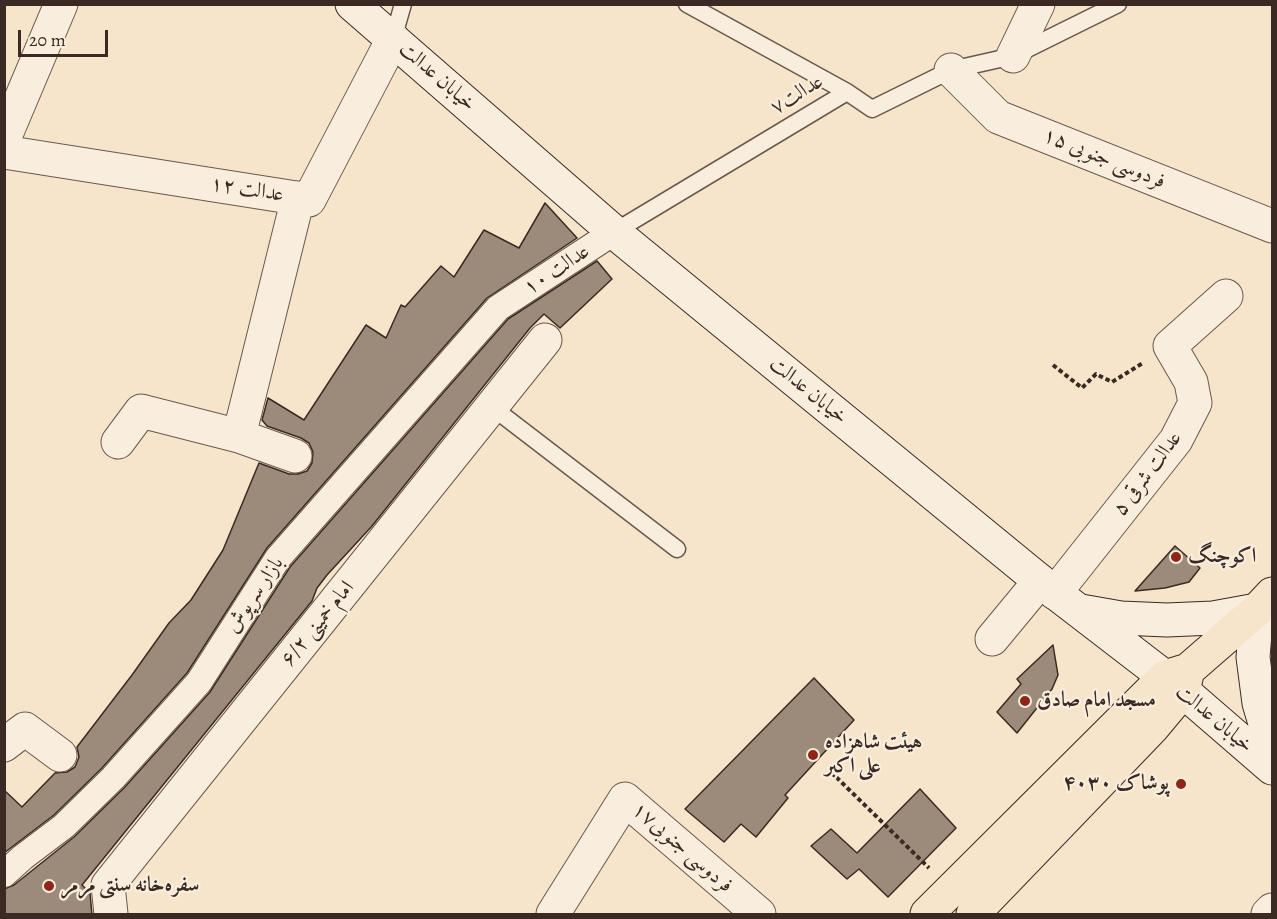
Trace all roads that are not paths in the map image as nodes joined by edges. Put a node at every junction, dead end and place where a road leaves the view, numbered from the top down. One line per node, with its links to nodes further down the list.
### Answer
1 (61, 4): 11 (street)
2 (352, 4): 7 (street, خیابان عدالت)
3 (403, 4): 7 (lane)
4 (687, 4): 10 (lane)
5 (1038, 4): 8 (street)
6 (1118, 4): 8 (lane, عدالت۷)
7 (393, 39): 13 (street, عدالت ۱۲); 15 (street, خیابان عدالت)
8 (1013, 57): 9 (lane, عدالت۷)
9 (951, 70): 10 (lane, عدالت۷); 14 (street, فردوسی جنوبی ۱۵)
10 (847, 92): 15 (lane, عدالت۷)
11 (4, 139)
12 (4, 152): 13 (street, عدالت ۱۲)
13 (298, 198): 20 (street)
14 (1272, 226)
15 (615, 232): 17 (street, عدالت ۱۰); 24 (street, خیابان عدالت)
16 (1226, 296): 24 (street, عدالت شرقی ۵)
17 (498, 308): 32 (street, بازار سرپوش)
18 (545, 340): 19 (street, امام خمینی ۶/۲)
19 (492, 407): 23 (lane); 36 (street, امام خمینی ۶/۲)
20 (239, 436): 21 (street); 22 (street)
21 (118, 442)
22 (295, 456)
23 (677, 549)
24 (1057, 595): 25 (street); 26 (street, عدالت شرقی ۵); 27 (street, خیابان عدالت)
25 (1265, 602): 27 (main road); 29 (street)
26 (992, 639)
27 (1179, 679): 31 (street, خیابان عدالت); 34 (main road); 39 (main road)
28 (4, 744): 30 (street)
29 (1272, 747)
30 (60, 755)
31 (1272, 768)
32 (4, 874)
33 (1272, 910): 35 (street)
34 (983, 911)
35 (1268, 914)
36 (111, 915)
37 (553, 915): 38 (street, فردوسی جنوبی۱۷)
38 (759, 915)
39 (927, 915)

